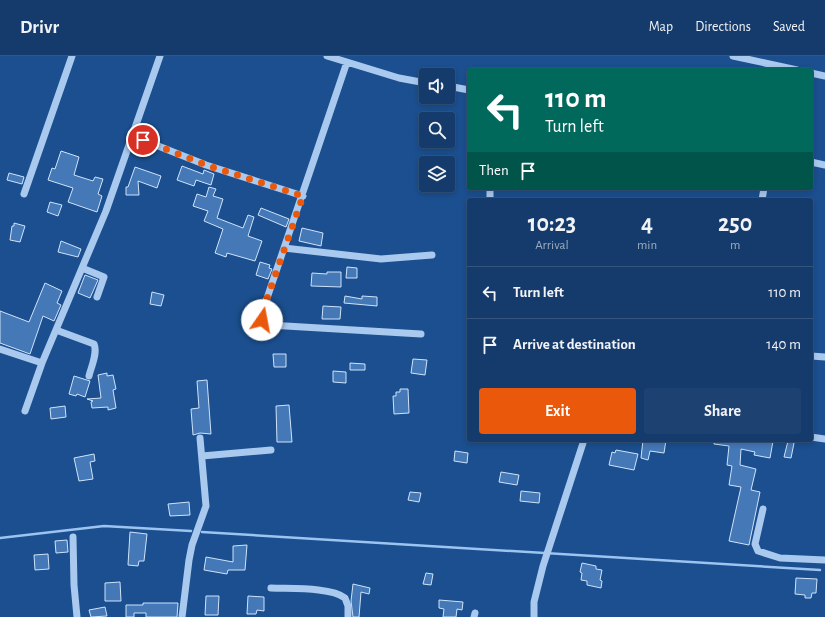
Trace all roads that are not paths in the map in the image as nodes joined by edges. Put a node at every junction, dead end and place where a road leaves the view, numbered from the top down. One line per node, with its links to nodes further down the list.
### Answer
1 (72, 56): 15 (street)
2 (160, 56): 12 (street)
3 (327, 56): 5 (street)
4 (733, 56): 6 (street)
5 (347, 62): 9 (street); 16 (street)
6 (788, 68)
7 (813, 73): 8 (street)
8 (825, 76)
9 (419, 82)
10 (455, 87): 11 (street)
11 (467, 90)
12 (133, 136): 16 (street); 19 (street)
13 (813, 162): 14 (street)
14 (825, 165)
15 (24, 194)
16 (303, 196): 17 (street)
17 (284, 248): 18 (street); 22 (street)
18 (432, 255)
19 (82, 268): 20 (street); 21 (street)
20 (97, 297)
21 (56, 330): 26 (street); 27 (street)
22 (420, 334)
23 (0, 349): 26 (street)
24 (813, 356): 25 (street)
25 (825, 357)
26 (42, 363): 28 (street)
27 (89, 376)
28 (24, 411)
29 (813, 437): 31 (street)
30 (200, 438): 34 (street)
31 (825, 439)
32 (583, 443): 42 (street)
33 (271, 450): 34 (street)
34 (202, 456): 40 (street)
35 (762, 509): 37 (street)
36 (73, 537): 39 (street)
37 (825, 560)
38 (271, 588): 41 (street)
39 (77, 617)
40 (182, 617)
41 (348, 617)
42 (534, 617)

